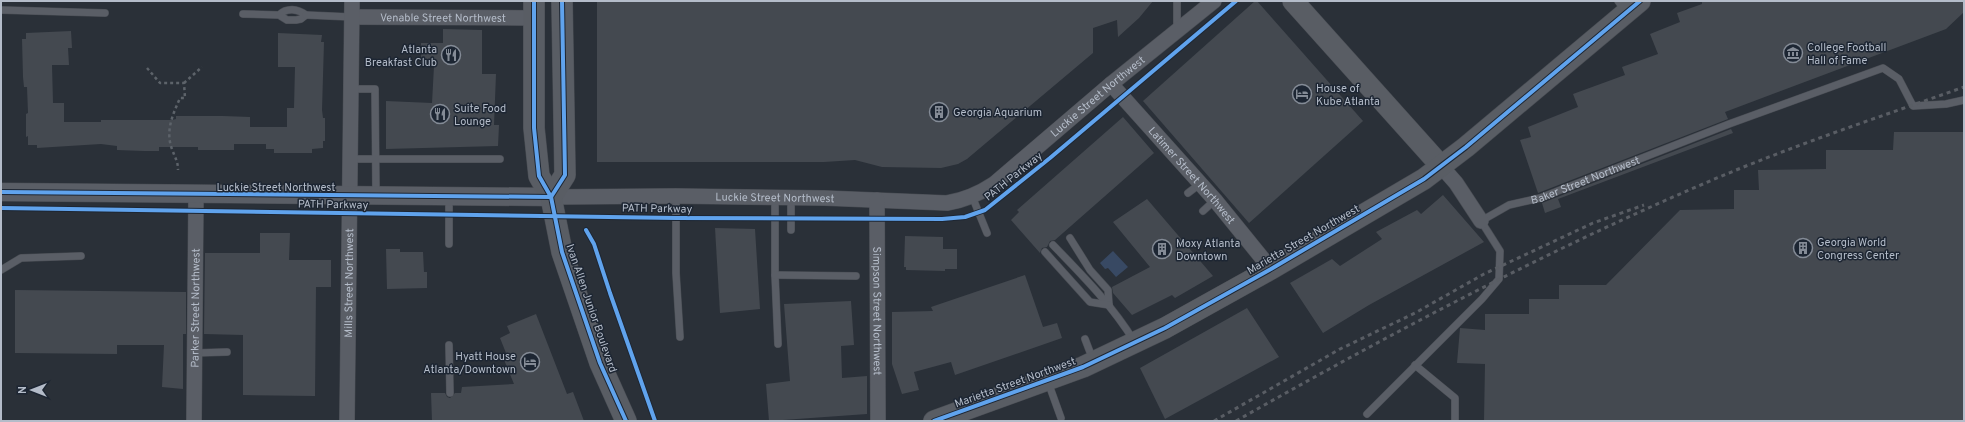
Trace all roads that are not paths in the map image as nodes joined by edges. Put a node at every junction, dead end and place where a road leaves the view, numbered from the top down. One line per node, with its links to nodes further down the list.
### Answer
1 (352, 1): 11 (street, Mills Street Northwest)
2 (562, 1): 29 (main road)
3 (1176, 1): 12 (lane)
4 (1214, 1): 12 (street, Luckie Street Northwest)
5 (1293, 1): 19 (main road)
6 (1628, 5): 19 (main road, Marietta Street Northwest)
7 (1, 10): 9 (lane)
8 (534, 10): 11 (street, Venable Street Northwest); 29 (main road, Ivan Allen Junior Boulevard)
9 (105, 13)
10 (243, 14): 11 (lane)
11 (352, 17): 14 (street, Mills Street Northwest)
12 (1177, 31): 13 (street, Luckie Street Northwest)
13 (1111, 84): 20 (street, Latimer Street Northwest); 26 (street, Luckie Street Northwest)
14 (351, 89): 16 (street, Mills Street Northwest); 17 (lane)
15 (1964, 100): 35 (lane, Baker Street Northwest)
16 (349, 158): 17 (lane); 24 (street, Mills Street Northwest)
17 (375, 158): 18 (lane); 27 (lane)
18 (500, 158)
19 (1441, 166): 35 (street); 43 (main road, Marietta Street Northwest)
20 (1201, 184): 22 (lane); 33 (street, Latimer Street Northwest)
21 (1, 192): 23 (street, Luckie Street Northwest)
22 (1188, 193)
23 (196, 195): 24 (street, Luckie Street Northwest); 56 (street, Parker Street Northwest)
24 (349, 196): 27 (street, Luckie Street Northwest); 64 (street, Mills Street Northwest)
25 (676, 196): 29 (street, Luckie Street Northwest); 30 (street, Luckie Street Northwest); 50 (lane)
26 (972, 196): 32 (street, Luckie Street Northwest); 37 (lane)
27 (376, 197): 28 (street, Luckie Street Northwest)
28 (448, 197): 29 (street, Luckie Street Northwest); 39 (lane)
29 (551, 197): 65 (main road, Ivan Allen Junior Boulevard)
30 (775, 198): 31 (street, Luckie Street Northwest); 46 (lane)
31 (791, 198): 32 (street, Luckie Street Northwest); 36 (lane)
32 (877, 200): 66 (street, Simpson Street Northwest)
33 (1216, 200): 34 (lane); 43 (street, Latimer Street Northwest)
34 (1203, 211)
35 (1481, 221): 58 (lane)
36 (791, 230)
37 (987, 233)
38 (1070, 238): 45 (lane)
39 (448, 244)
40 (1053, 245): 48 (lane)
41 (1045, 252): 49 (lane)
42 (81, 256): 44 (lane)
43 (1271, 269): 52 (main road, Marietta Street Northwest)
44 (1, 270)
45 (1090, 270): 48 (lane); 49 (lane)
46 (775, 275): 47 (lane); 53 (lane)
47 (856, 276)
48 (1083, 276): 49 (lane)
49 (1109, 305): 52 (lane)
50 (680, 337)
51 (1085, 339): 57 (lane)
52 (1135, 342): 57 (main road, Marietta Street Northwest)
53 (778, 344)
54 (448, 345): 60 (lane)
55 (227, 352): 56 (lane)
56 (194, 353): 63 (street, Parker Street Northwest)
57 (1094, 362): 59 (main road, Marietta Street Northwest)
58 (1415, 365): 61 (lane); 68 (lane)
59 (1048, 380): 62 (lane); 67 (main road, Marietta Street Northwest)
60 (450, 393)
61 (1367, 414)
62 (1061, 418)
63 (194, 421)
64 (346, 421)
65 (626, 421)
66 (878, 421)
67 (935, 421)
68 (1455, 421)

